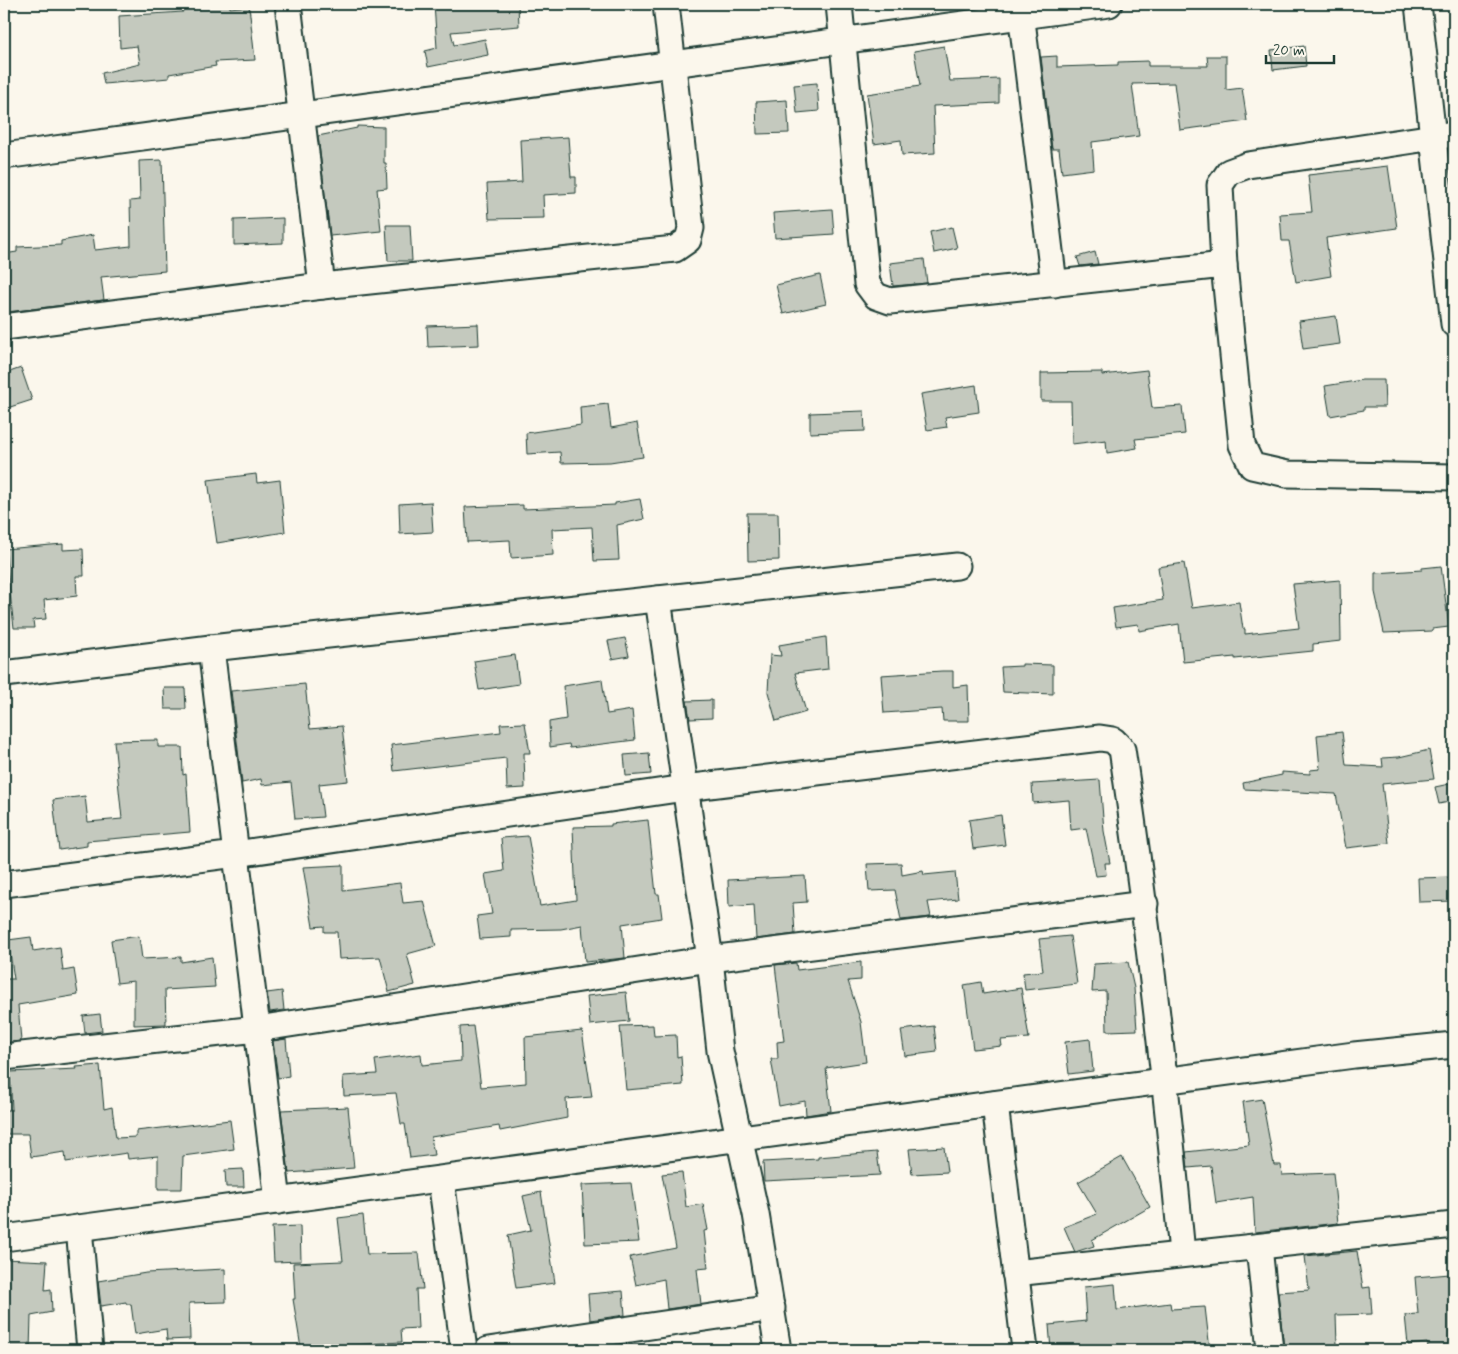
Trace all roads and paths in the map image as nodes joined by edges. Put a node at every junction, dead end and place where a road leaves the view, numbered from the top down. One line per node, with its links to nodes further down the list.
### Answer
1 (288, 4): 9 (street)
2 (666, 4): 8 (street)
3 (840, 4): 7 (street)
4 (1109, 4): 6 (street)
5 (1418, 4): 10 (street)
6 (1020, 10): 7 (street); 13 (street)
7 (844, 40): 8 (street); 13 (street)
8 (673, 65): 9 (street); 14 (street)
9 (302, 117): 11 (street); 14 (street)
10 (1444, 135): 12 (street); 15 (street)
11 (4, 156)
12 (1224, 265): 13 (street); 17 (street)
13 (1054, 284)
14 (322, 286): 16 (street)
15 (1454, 324)
16 (4, 327)
17 (1454, 478)
18 (957, 566): 19 (street)
19 (658, 599): 20 (street); 22 (street)
20 (211, 648): 21 (street); 23 (street)
21 (4, 674)
22 (685, 788): 23 (street); 25 (street); 26 (street)
23 (236, 854): 24 (street); 27 (street)
24 (4, 884)
25 (1145, 904): 26 (street); 30 (street)
26 (710, 959): 27 (street); 32 (street)
27 (257, 1029): 29 (street); 34 (street)
28 (1454, 1046): 30 (street)
29 (4, 1057)
30 (1166, 1081): 31 (street); 39 (street)
31 (995, 1104): 32 (street); 40 (street)
32 (738, 1138): 33 (street); 41 (street)
33 (441, 1180): 34 (street); 43 (street)
34 (278, 1201): 36 (street)
35 (1454, 1225): 38 (street)
36 (79, 1228): 37 (street); 42 (street)
37 (4, 1238)
38 (1259, 1247): 39 (street); 47 (street)
39 (1182, 1253): 40 (street)
40 (1015, 1273): 46 (street)
41 (772, 1308): 44 (street); 45 (street)
42 (90, 1350)
43 (464, 1350)
44 (488, 1350)
45 (778, 1350)
46 (1026, 1350)
47 (1270, 1350)

